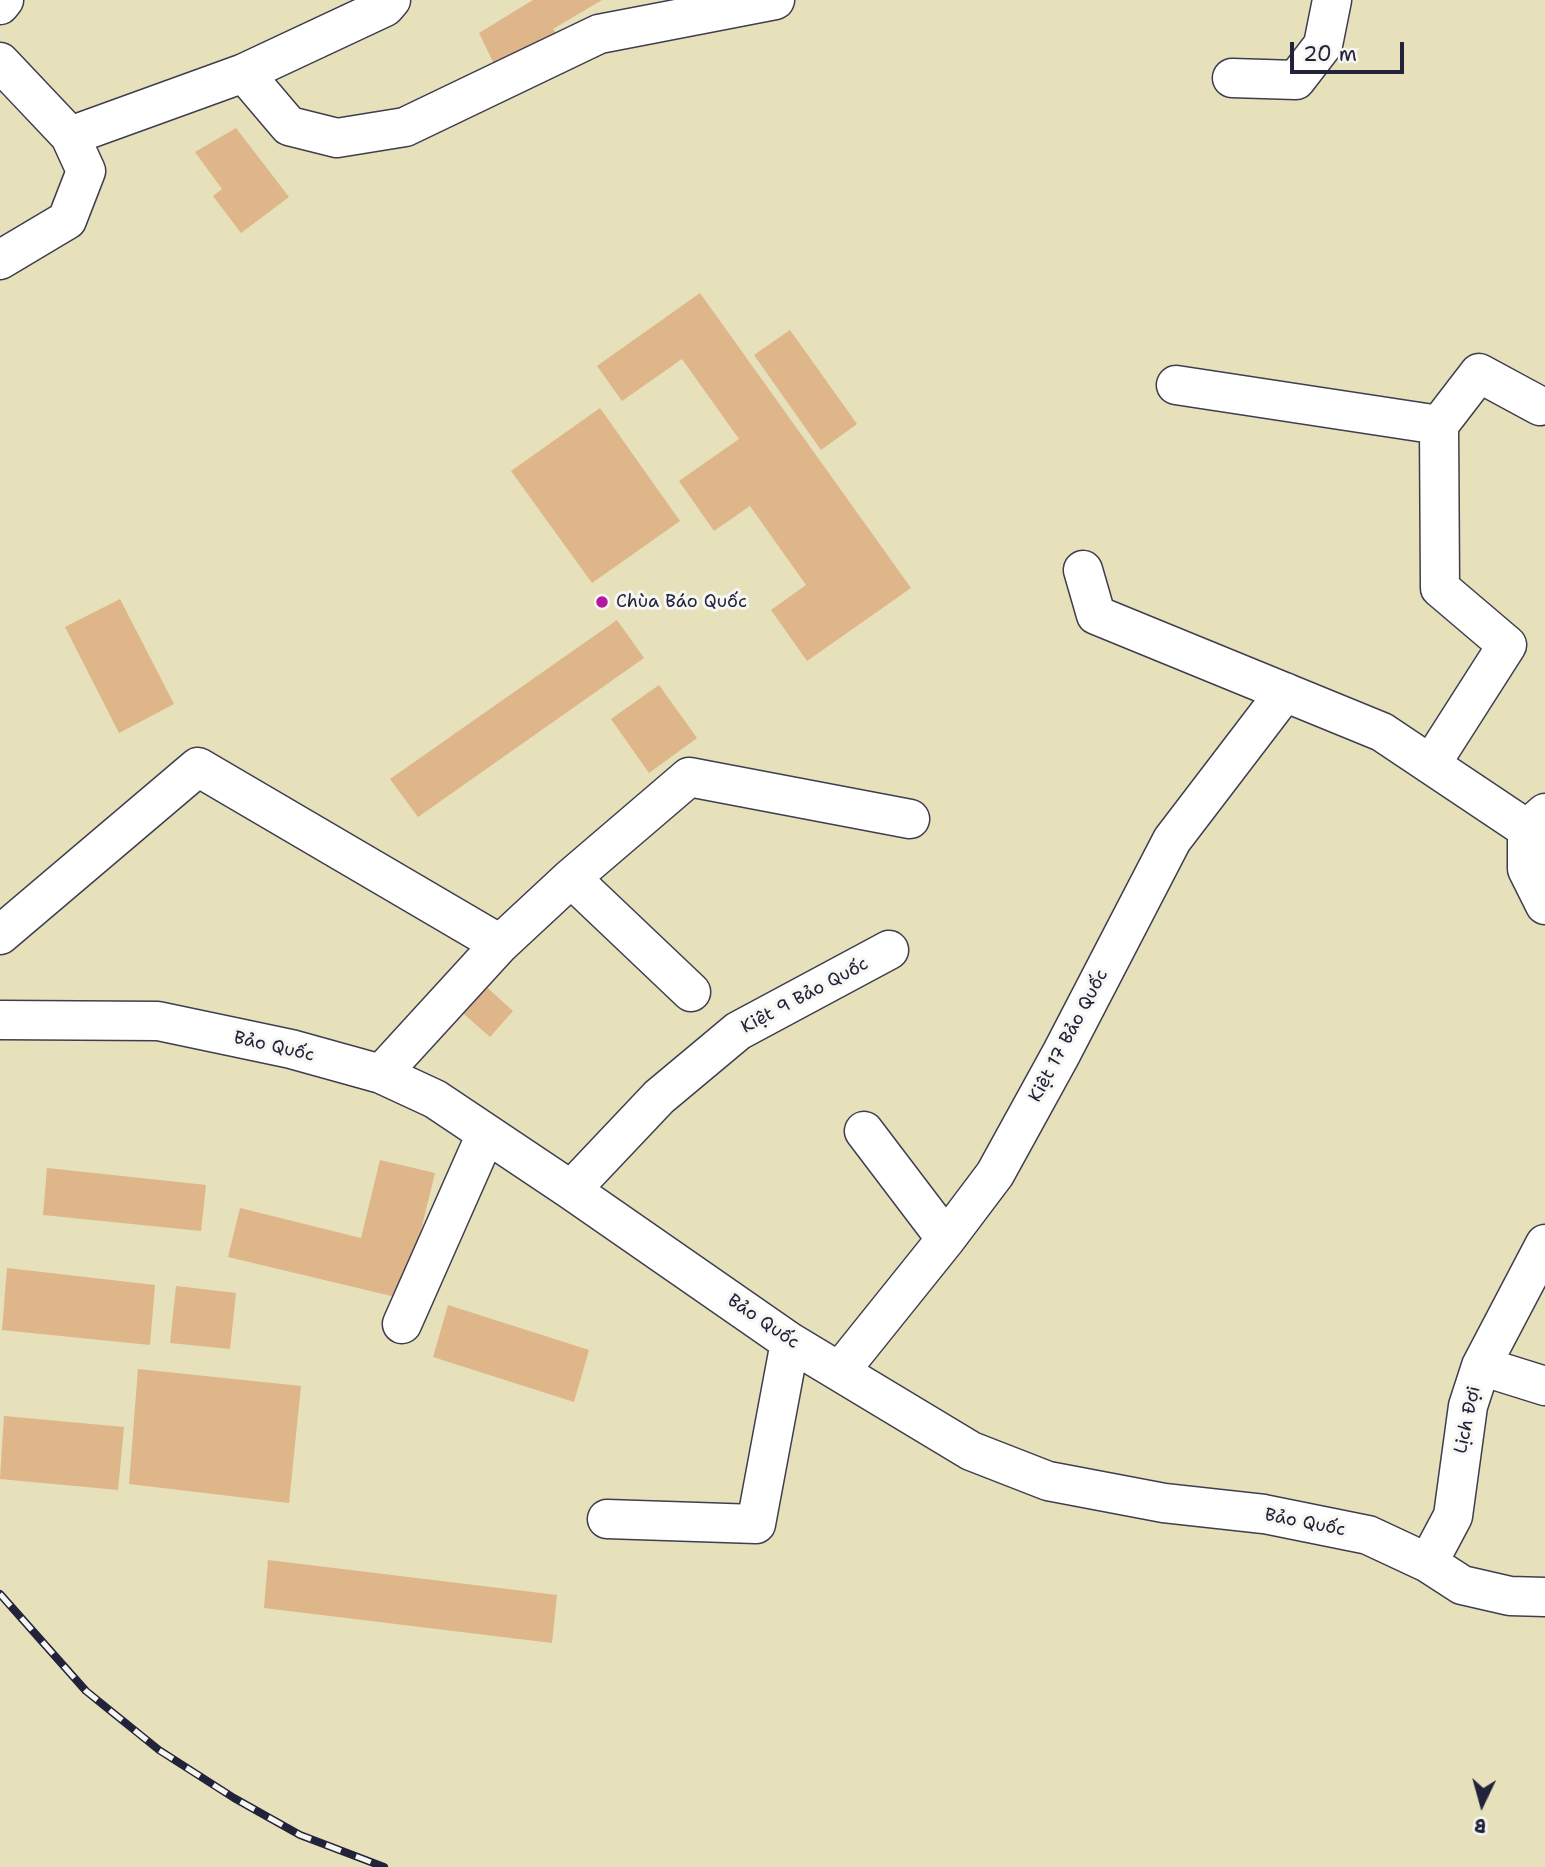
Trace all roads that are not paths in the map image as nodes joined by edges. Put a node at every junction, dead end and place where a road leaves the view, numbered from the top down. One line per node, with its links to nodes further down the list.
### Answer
1 (4, 0): 5 (street)
2 (391, 0): 7 (street)
3 (775, 0): 7 (street)
4 (1332, 0): 8 (street)
5 (0, 5)
6 (0, 62): 9 (street)
7 (244, 73): 9 (street)
8 (1232, 78)
9 (70, 136): 10 (street)
10 (0, 260)
11 (1176, 385): 13 (street)
12 (1540, 406): 13 (street)
13 (1439, 425): 16 (street)
14 (1083, 570): 15 (street)
15 (1285, 692): 16 (street); 30 (street, Kiệt 17 Bảo Quốc)
16 (1431, 764): 18 (street)
17 (910, 819): 19 (street)
18 (1536, 821): 20 (street)
19 (571, 878): 22 (street); 24 (street)
20 (1545, 905)
21 (0, 935): 22 (street)
22 (500, 944): 26 (street)
23 (889, 950): 29 (street, Kiệt 9 Bảo Quốc)
24 (691, 992)
25 (0, 1020): 26 (street, Bảo Quốc)
26 (381, 1074): 28 (street, Bảo Quốc)
27 (864, 1131): 30 (street)
28 (486, 1134): 29 (street, Bảo Quốc); 32 (street)
29 (571, 1190): 33 (street, Bảo Quốc)
30 (946, 1240): 35 (street, Kiệt 17 Bảo Quốc)
31 (1545, 1244): 34 (street, Lịch Đợi)
32 (402, 1324)
33 (790, 1342): 35 (street, Bảo Quốc); 37 (street)
34 (1481, 1367): 36 (street); 38 (street, Lịch Đợi)
35 (839, 1371): 38 (street, Bảo Quốc)
36 (1545, 1385)
37 (607, 1519)
38 (1428, 1563): 39 (street, Bảo Quốc)
39 (1545, 1597)

